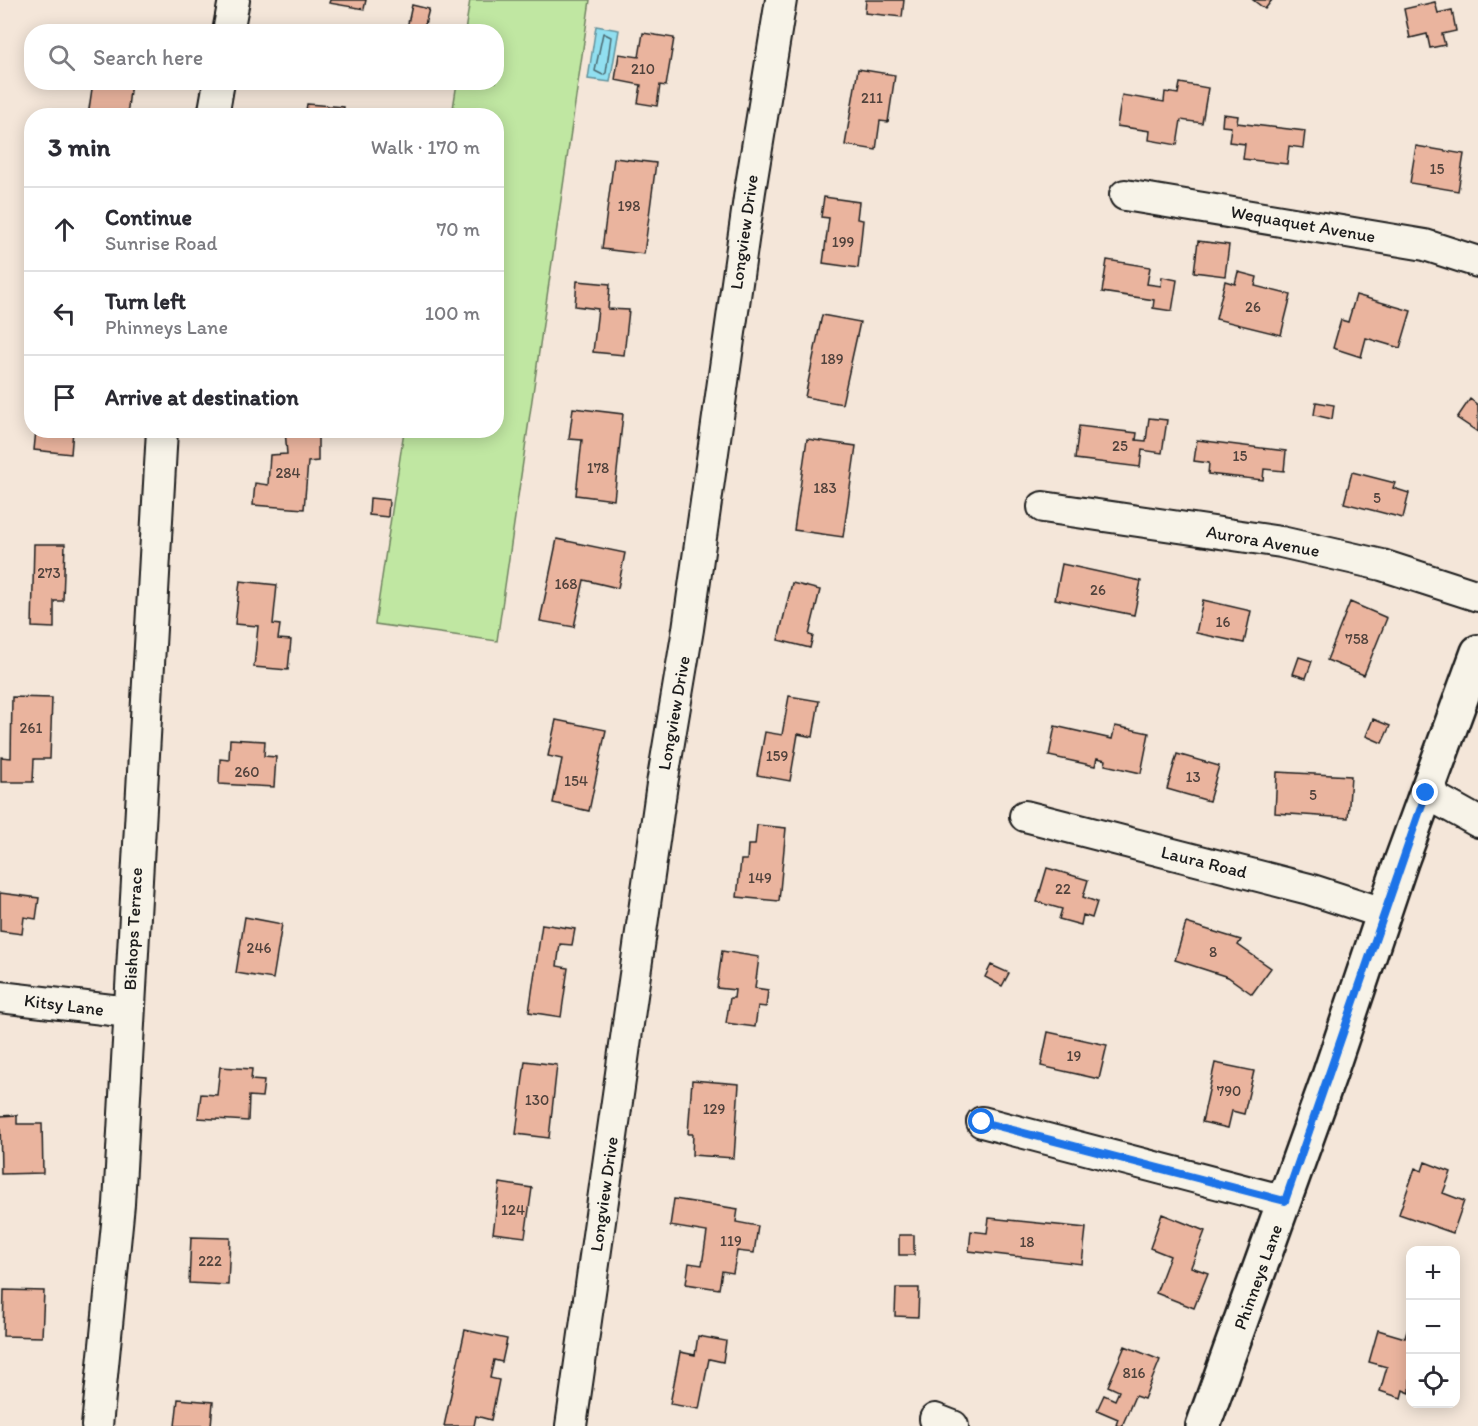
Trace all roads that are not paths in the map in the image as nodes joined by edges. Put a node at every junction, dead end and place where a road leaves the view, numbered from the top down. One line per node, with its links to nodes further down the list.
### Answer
1 (234, 0): 3 (street)
2 (781, 0): 21 (street, Longview Drive)
3 (230, 24)
4 (218, 90): 5 (street)
5 (214, 108)
6 (1125, 195): 7 (street, Wequaquet Avenue)
7 (1478, 262)
8 (162, 438): 17 (street, Bishops Terrace)
9 (1043, 507): 10 (street, Aurora Avenue)
10 (1478, 596)
11 (1478, 652): 12 (main road, Phinneys Lane)
12 (1426, 793): 14 (street); 15 (main road, Phinneys Lane)
13 (1025, 816): 15 (street, Laura Road)
14 (1478, 822)
15 (1383, 913): 19 (main road, Phinneys Lane)
16 (0, 997): 17 (street, Kitsy Lane)
17 (129, 1012): 20 (street, Bishops Terrace)
18 (982, 1122): 19 (street)
19 (1285, 1201): 22 (main road, Phinneys Lane)
20 (97, 1426)
21 (571, 1426)
22 (1203, 1426)

